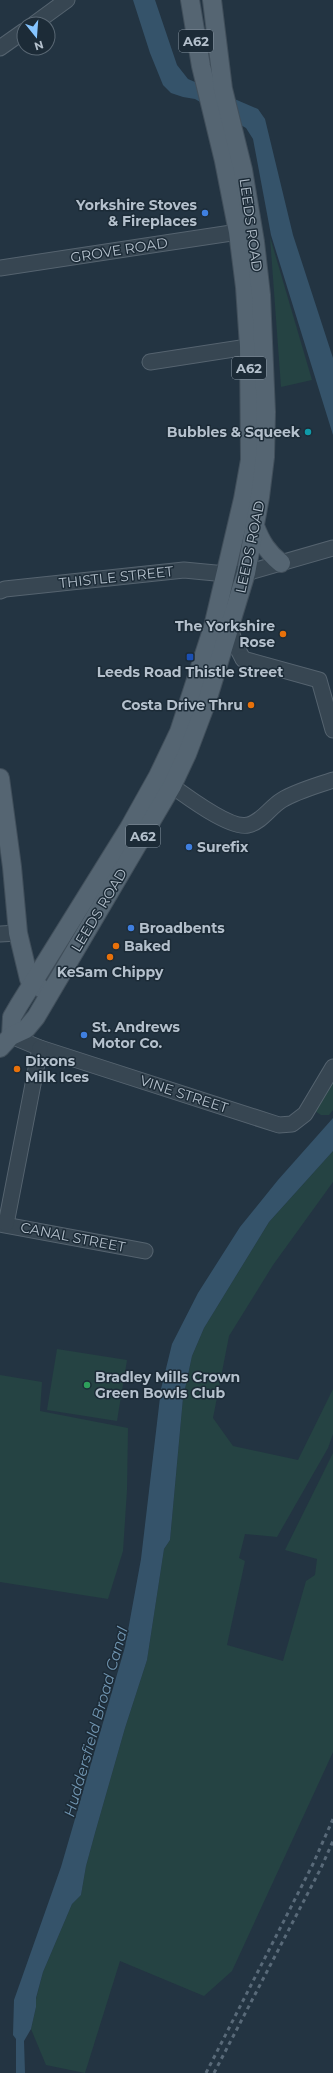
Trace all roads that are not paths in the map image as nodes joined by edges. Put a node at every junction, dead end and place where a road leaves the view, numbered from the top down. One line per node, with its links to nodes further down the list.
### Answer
1 (67, 0): 4 (street)
2 (190, 0): 7 (main road, LEEDS ROAD / A62)
3 (212, 0): 9 (main road, LEEDS ROAD / A62)
4 (45, 16)
5 (16, 37): 6 (street)
6 (0, 48)
7 (238, 232): 8 (street, GROVE ROAD); 9 (main road, LEEDS ROAD / A62)
8 (0, 268)
9 (256, 345): 10 (street); 11 (main road, LEEDS ROAD / A62); 15 (main road, LEEDS ROAD / A62)
10 (150, 362)
11 (255, 526): 13 (main road); 14 (main road, LEEDS ROAD / A62)
12 (333, 548): 13 (street, THISTLE STREET)
13 (281, 563): 14 (street, THISTLE STREET)
14 (246, 573): 15 (street, THISTLE STREET); 17 (main road, LEEDS ROAD / A62)
15 (226, 574): 16 (street, THISTLE STREET); 23 (main road, LEEDS ROAD / A62)
16 (2, 589)
17 (230, 628): 18 (street); 19 (main road, LEEDS ROAD / A62)
18 (243, 659): 19 (street); 20 (street)
19 (217, 669): 23 (main road, LEEDS ROAD / A62)
20 (333, 730)
21 (0, 778): 24 (main road)
22 (333, 780): 23 (street)
23 (165, 781): 26 (main road, LEEDS ROAD / A62); 27 (main road, LEEDS ROAD / A62)
24 (18, 933): 25 (street); 26 (main road)
25 (0, 934)
26 (33, 984): 27 (main road); 28 (main road, LEEDS ROAD / A62)
27 (49, 992): 28 (main road, LEEDS ROAD / A62)
28 (5, 1042): 29 (street, VINE STREET)
29 (40, 1048): 30 (street, VINE STREET); 31 (street)
30 (333, 1067)
31 (3, 1224): 32 (street, CANAL STREET)
32 (145, 1251)

